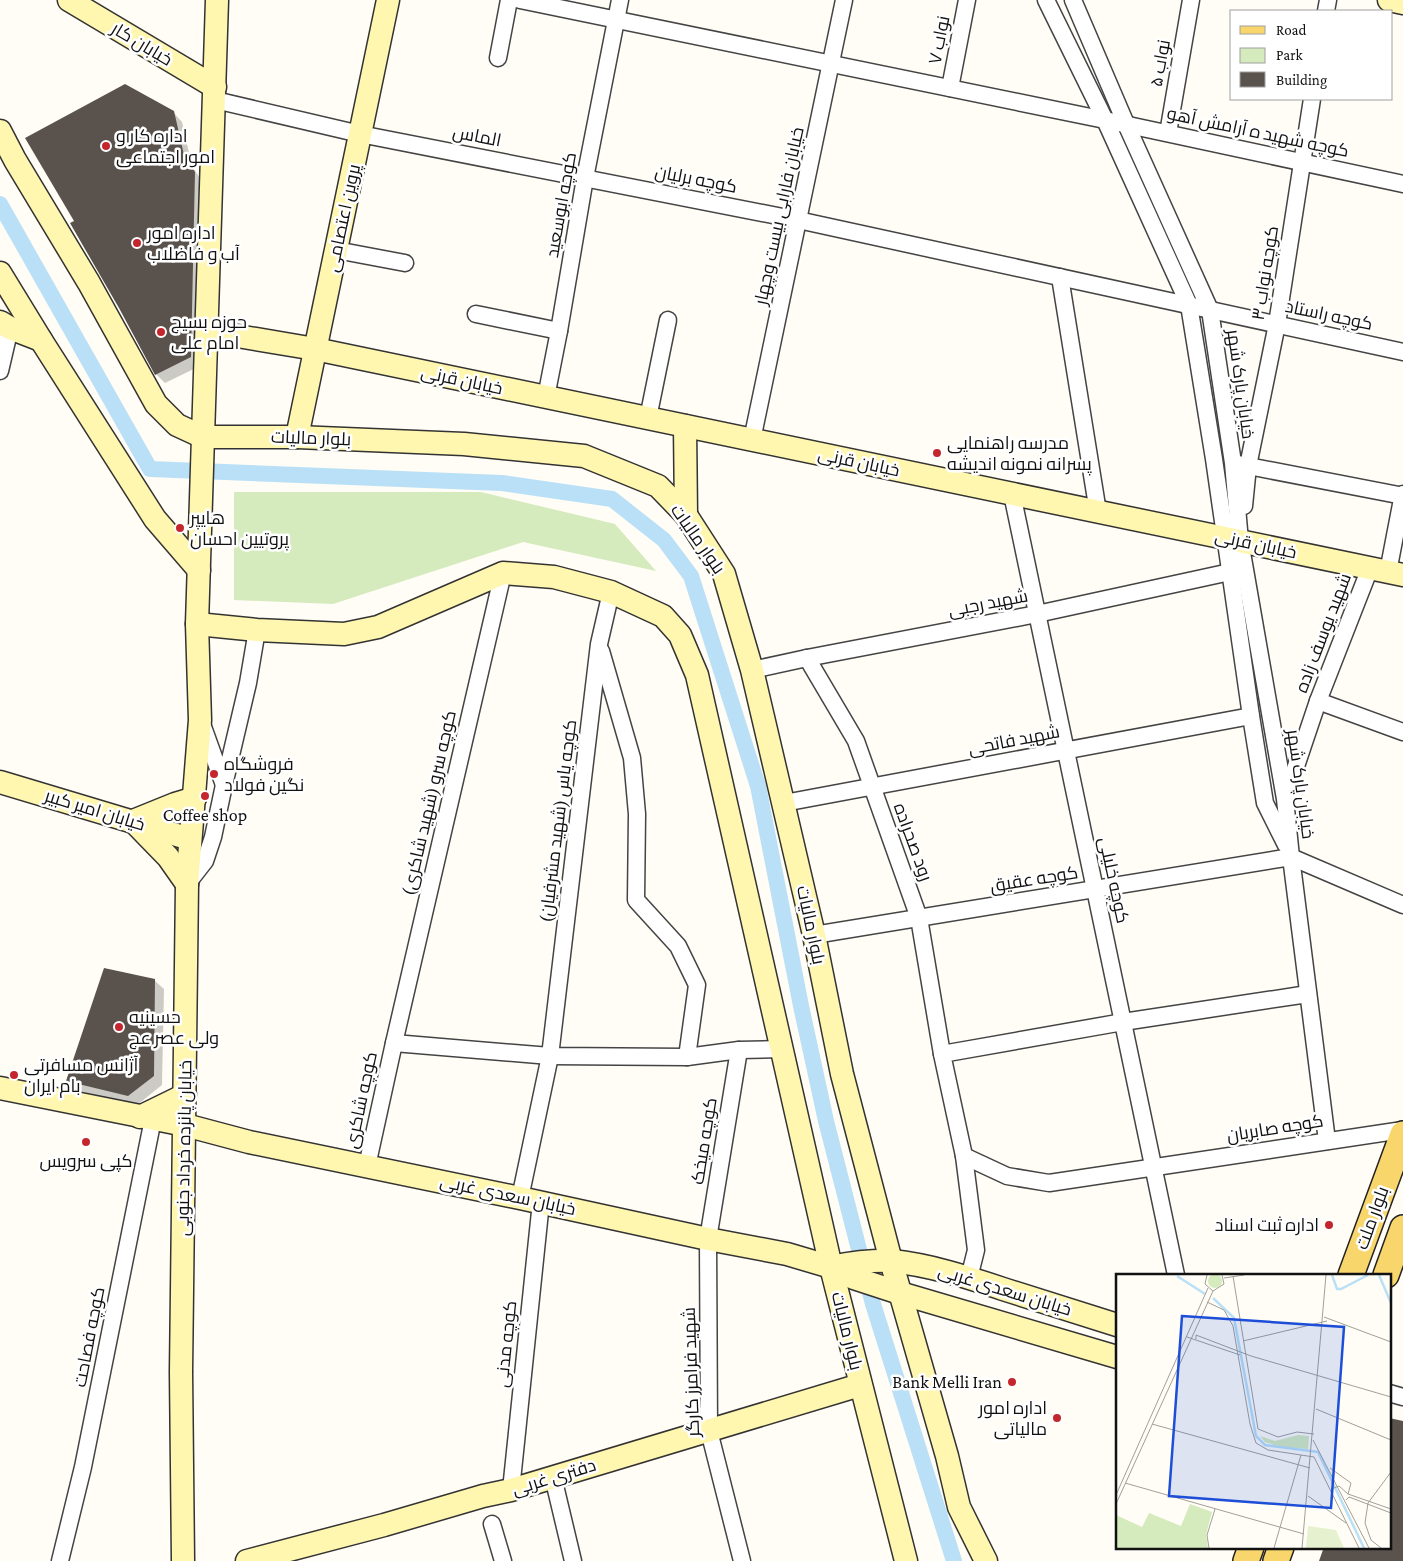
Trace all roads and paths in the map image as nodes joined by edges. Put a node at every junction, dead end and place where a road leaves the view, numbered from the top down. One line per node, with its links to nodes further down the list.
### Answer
1 (69, 0): 18 (street, خیابان کار)
2 (218, 0): 18 (street)
3 (388, 0): 24 (street, پروین اعتصامی)
4 (509, 0): 15 (street)
5 (520, 0): 14 (street, کوچه شهید ه آرامش آهو)
6 (620, 0): 14 (street, کوچه ابوسعید)
7 (844, 0): 16 (street, خیابان فارابی بیست وچهار)
8 (967, 0): 17 (street, نواب ۷)
9 (1046, 0): 20 (street, خیابان پارک شهر)
10 (1073, 0): 21 (street, خیابان پارک شهر)
11 (1192, 0): 23 (street, نواب ۵)
12 (1390, 0): 13 (street)
13 (1403, 3)
14 (616, 20): 16 (street, کوچه شهید ه آرامش آهو); 27 (street, کوچه ابوسعید)
15 (498, 58)
16 (831, 64): 17 (street, کوچه شهید ه آرامش آهو); 29 (street, خیابان فارابی بیست وچهار)
17 (950, 88): 20 (street, کوچه شهید ه آرامش آهو)
18 (215, 94): 24 (street, الماس); 40 (street)
19 (1312, 100): 25 (street, کوچه نواب ۳)
20 (1105, 120): 21 (street, کوچه شهید ه آرامش آهو); 34 (street, خیابان پارک شهر)
21 (1126, 124): 23 (street, کوچه شهید ه آرامش آهو); 35 (street, خیابان پارک شهر)
22 (0, 131): 26 (street, بلوار مالیات)
23 (1168, 133): 25 (street, کوچه شهید ه آرامش آهو)
24 (360, 134): 27 (street, الماس); 30 (street, پروین اعتصامی)
25 (1302, 162): 28 (street, کوچه شهید ه آرامش آهو); 38 (street, کوچه نواب ۳)
26 (8, 163): 50 (street, بلوار مالیات)
27 (585, 178): 29 (street, کوچه برلیان); 41 (street, کوچه ابوسعید)
28 (1403, 184)
29 (798, 220): 33 (street, کوچه برلیان); 51 (street, خیابان فارابی بیست وچهار)
30 (336, 250): 31 (street); 43 (street, پروین اعتصامی)
31 (404, 263)
32 (0, 273): 42 (street)
33 (1060, 277): 34 (street, کوچه راستاد); 55 (street)
34 (1189, 305): 35 (street, کوچه راستاد); 57 (street, خیابان پارک شهر)
35 (1210, 310): 38 (street, کوچه راستاد); 52 (street, خیابان پارک شهر)
36 (476, 314): 41 (street)
37 (668, 320): 47 (street)
38 (1277, 324): 44 (street, کوچه راستاد); 52 (street, کوچه نواب ۳)
39 (5, 325): 42 (street); 45 (street)
40 (208, 331): 43 (street, خیابان قرنی); 50 (street)
41 (559, 331): 46 (street, کوچه ابوسعید)
42 (41, 340): 58 (street)
43 (315, 350): 46 (street, خیابان قرنی); 49 (street, پروین اعتصامی)
44 (1403, 352)
45 (0, 371)
46 (546, 397): 47 (street, خیابان قرنی)
47 (648, 418): 48 (street, خیابان قرنی)
48 (684, 426): 51 (street, خیابان قرنی); 56 (street)
49 (297, 437): 50 (street, بلوار مالیات); 56 (street, بلوار مالیات)
50 (203, 438): 58 (street, خیابان پانزده خرداد جنوبی)
51 (752, 440): 53 (street, خیابان قرنی)
52 (1240, 465): 54 (street); 57 (street, کوچه نواب ۳)
53 (1012, 494): 55 (street, خیابان قرنی); 63 (street, کوچه خلیلی)
54 (1403, 495): 59 (street, شهید یوسف زاده)
55 (1098, 512): 57 (street, خیابان قرنی)
56 (686, 515): 68 (street, بلوار مالیات)
57 (1233, 539): 59 (street, خیابان قرنی); 60 (street, خیابان پارک شهر); 78 (street, خیابان پارک شهر)
58 (199, 570): 65 (street, خیابان پانزده خرداد جنوبی)
59 (1387, 571): 69 (street, شهید یوسف زاده)
60 (1230, 572): 63 (street, شهید رجبی); 70 (street, خیابان پارک شهر)
61 (503, 573): 62 (street, بلوار مالیات); 64 (street, بلوار مالیات); 90 (street, کوچه سرو (شهید شاکری))
62 (611, 592): 66 (street, کوچه یاس (شهید مشرفیان)); 91 (street, بلوار مالیات)
63 (1037, 614): 67 (street, شهید رجبی); 73 (street, کوچه خلیلی)
64 (257, 630): 65 (street, بلوار مالیات); 75 (street)
65 (197, 635): 71 (street, خیابان پانزده خرداد جنوبی)
66 (599, 644): 94 (street, کوچه یاس (شهید مشرفیان)); 95 (street)
67 (807, 658): 68 (street, شهید رجبی); 76 (street, رود صحراده)
68 (752, 670): 79 (street, بلوار مالیات)
69 (1318, 701): 72 (street); 78 (street, شهید یوسف زاده)
70 (1251, 716): 73 (street, شهید فاتحی); 82 (street, خیابان پارک شهر)
71 (200, 720): 75 (street); 77 (street, خیابان پانزده خرداد جنوبی)
72 (1403, 732)
73 (1066, 750): 76 (street, شهید فاتحی); 84 (street, کوچه خلیلی)
74 (0, 782): 80 (street, خیابان امیر کبیر)
75 (224, 785): 83 (street)
76 (871, 787): 79 (street, شهید فاتحی); 86 (street, رود صحراده)
77 (195, 798): 80 (street); 81 (street, خیابان پانزده خرداد جنوبی)
78 (1285, 798): 82 (street, خیابان پارک شهر)
79 (784, 803): 87 (street, بلوار مالیات)
80 (133, 821): 81 (street, خیابان امیر کبیر); 83 (street)
81 (190, 839): 83 (street, خیابان پانزده خرداد جنوبی)
82 (1291, 857): 84 (street, کوچه عقیق); 85 (street); 88 (street)
83 (187, 884): 97 (street, خیابان پانزده خرداد جنوبی)
84 (1095, 889): 86 (street, کوچه عقیق); 89 (street, کوچه خلیلی)
85 (1403, 905)
86 (919, 918): 87 (street, کوچه عقیق); 93 (street, رود صحراده)
87 (814, 935): 109 (street, بلوار مالیات)
88 (1308, 994): 89 (street); 102 (street)
89 (1123, 1022): 93 (street); 105 (street, کوچه خلیلی)
90 (394, 1043): 94 (street); 104 (street, کوچه شاکری)
91 (782, 1049): 92 (street); 110 (street, بلوار مالیات)
92 (739, 1050): 95 (street); 108 (street, کوچه میخک)
93 (942, 1054): 103 (street, رود صحراده)
94 (550, 1056): 95 (street); 106 (street, کوچه یاس (شهید مشرفیان))
95 (687, 1057)
96 (0, 1088): 98 (street, خیابان سعدی غربی)
97 (185, 1096): 98 (street); 99 (street, خیابان پانزده خرداد جنوبی)
98 (146, 1118): 99 (street, خیابان سعدی غربی); 129 (street, کوچه فصاحت)
99 (185, 1125): 104 (street, خیابان سعدی غربی); 130 (street, خیابان پانزده خرداد جنوبی)
100 (1403, 1130): 102 (street, کوچه صابریان)
101 (1403, 1134): 112 (main road, بلوار ملت)
102 (1327, 1141): 105 (street, کوچه صابریان)
103 (964, 1156): 105 (street, کوچه صابریان); 114 (street, رود صحراده)
104 (367, 1166): 106 (street, خیابان سعدی غربی)
105 (1153, 1167): 111 (street, کوچه خلیلی)
106 (530, 1200): 108 (street, خیابان سعدی غربی); 125 (street, کوچه مدنی)
107 (1403, 1228): 113 (main road, بلوار ملت)
108 (708, 1239): 110 (street, خیابان سعدی غربی); 123 (street, شهید فرامرز کارگر)
109 (869, 1266): 110 (street); 114 (street, خیابان سعدی غربی); 115 (street, بلوار مالیات); 115 (street, خیابان سعدی غربی)
110 (831, 1267): 120 (street, بلوار مالیات)
111 (1176, 1274)
112 (1351, 1274)
113 (1386, 1274)
114 (969, 1278): 117 (street, خیابان سعدی غربی)
115 (892, 1290): 116 (street, خیابان سعدی غربی); 118 (street)
116 (948, 1308): 118 (street); 119 (street, خیابان سعدی غربی)
117 (1116, 1325)
118 (912, 1335): 136 (street)
119 (1116, 1357)
120 (860, 1385): 123 (street, دفتری غربی); 135 (street, بلوار مالیات)
121 (1390, 1393): 122 (street)
122 (1403, 1397)
123 (709, 1431): 124 (street, دفتری غربی); 134 (street, شهید فرامرز کارگر)
124 (553, 1477): 125 (street, دفتری غربی); 133 (street)
125 (511, 1490): 131 (street, دفتری غربی)
126 (492, 1524): 132 (street)
127 (1251, 1548): 137 (main road)
128 (1282, 1548): 138 (main road)
129 (60, 1561)
130 (182, 1561)
131 (246, 1561)
132 (503, 1561)
133 (573, 1561)
134 (742, 1561)
135 (906, 1561)
136 (986, 1561)
137 (1246, 1561)
138 (1276, 1561)

